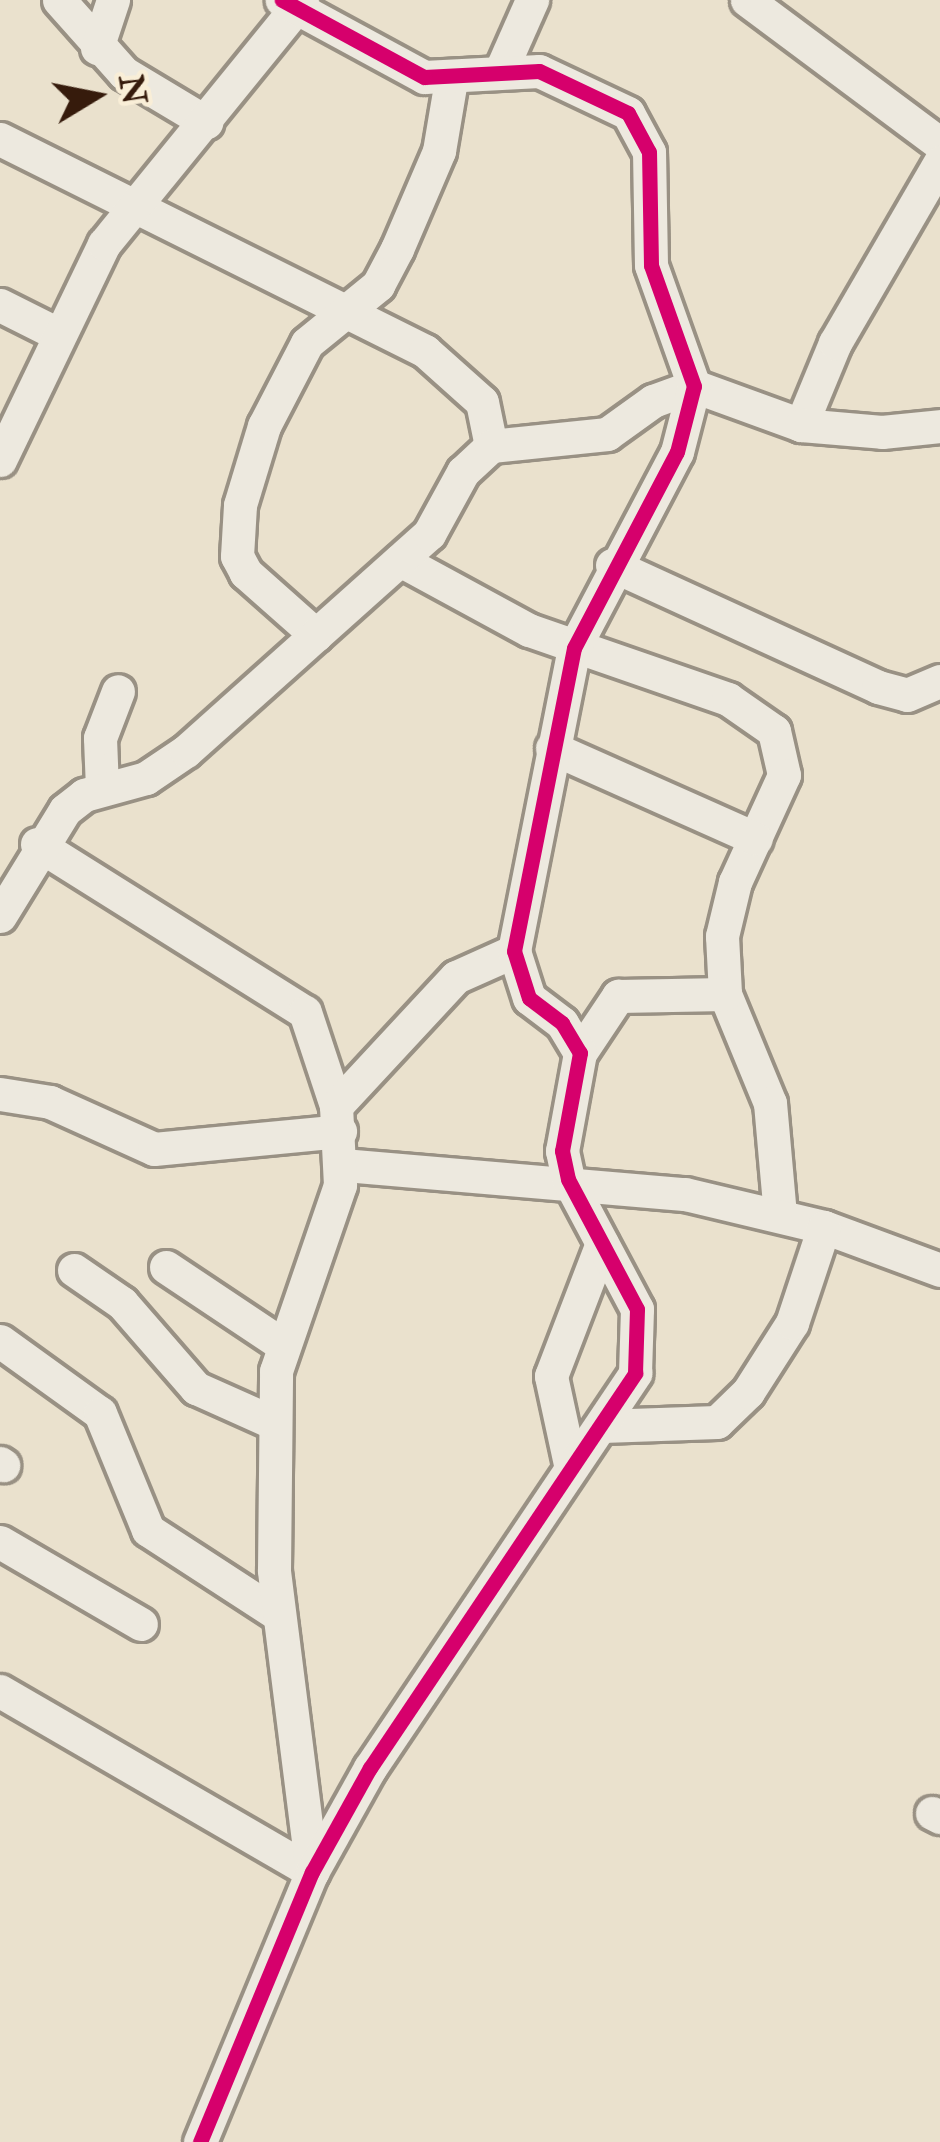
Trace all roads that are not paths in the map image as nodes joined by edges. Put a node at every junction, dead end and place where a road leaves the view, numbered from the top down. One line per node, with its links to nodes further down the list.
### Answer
1 (59, 0): 6 (street)
2 (113, 0): 6 (street)
3 (532, 0): 7 (street)
4 (747, 0): 11 (street)
5 (294, 2): 8 (street); 9 (street)
6 (97, 48): 9 (street)
7 (501, 70): 8 (street); 17 (street)
8 (451, 80): 15 (street)
9 (206, 122): 13 (street)
10 (0, 139): 13 (street)
11 (940, 144)
12 (940, 162): 18 (street)
13 (135, 202): 15 (street); 16 (street)
14 (0, 305): 16 (street)
15 (348, 310): 20 (street); 24 (street)
16 (56, 333): 21 (street)
17 (694, 386): 18 (street); 20 (street); 23 (street)
18 (801, 425): 19 (street)
19 (940, 426)
20 (491, 446): 22 (street)
21 (0, 460)
22 (400, 560): 24 (street); 25 (street)
23 (612, 565): 25 (street); 26 (street)
24 (316, 635): 29 (street)
25 (574, 647): 28 (street); 30 (street)
26 (940, 681)
27 (118, 692): 29 (street)
28 (552, 748): 30 (street); 33 (street)
29 (102, 788): 31 (street)
30 (756, 839): 34 (street)
31 (38, 844): 32 (street); 37 (street)
32 (0, 916)
33 (514, 951): 35 (street); 37 (street)
34 (725, 994): 35 (street); 39 (street)
35 (580, 1053): 38 (street)
36 (0, 1094): 37 (street)
37 (340, 1134): 38 (street); 46 (street)
38 (568, 1179): 39 (street); 41 (street)
39 (780, 1215): 40 (street)
40 (824, 1227): 44 (street); 48 (street)
41 (602, 1243): 48 (street); 49 (street)
42 (166, 1267): 46 (street)
43 (74, 1270): 47 (street)
44 (940, 1270)
45 (0, 1340): 51 (street)
46 (284, 1345): 47 (street)
47 (272, 1422): 51 (street)
48 (602, 1426): 49 (street)
49 (570, 1464): 54 (street)
50 (0, 1542): 52 (street)
51 (279, 1615): 54 (street)
52 (141, 1624)
53 (0, 1691): 54 (street)
54 (312, 1872): 55 (street)
55 (200, 2142)

